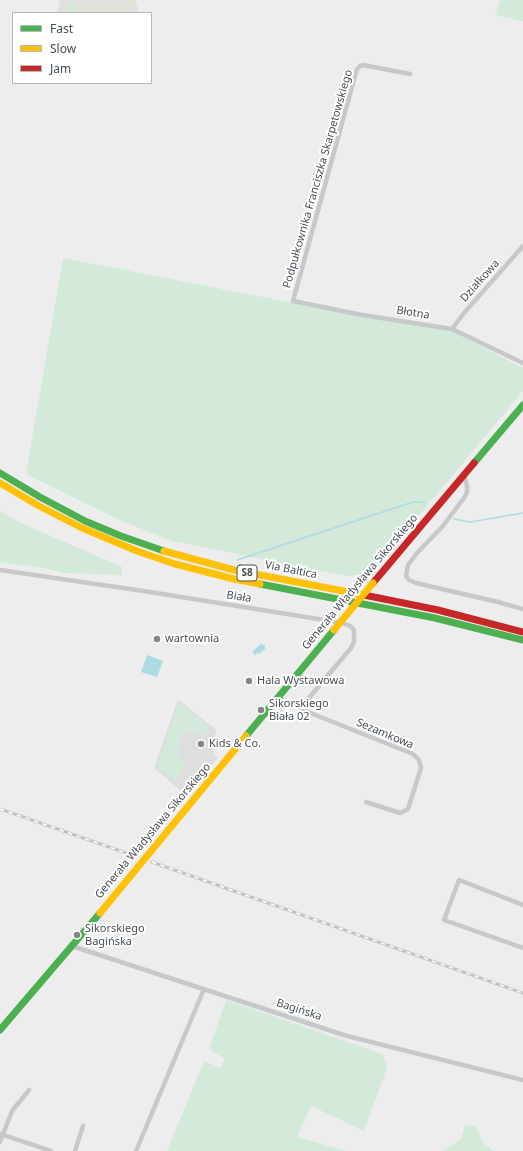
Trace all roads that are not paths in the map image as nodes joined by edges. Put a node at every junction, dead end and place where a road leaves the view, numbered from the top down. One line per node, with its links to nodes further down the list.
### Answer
1 (410, 74): 3 (street, Podpułkownika Franciszka Skarpetowskiego)
2 (523, 246): 4 (street, Działkowa)
3 (293, 301): 4 (street, Błotna)
4 (452, 329): 5 (street, Błotna)
5 (523, 363)
6 (523, 406): 8 (main road, Generała Władysława Sikorskiego)
7 (0, 473): 12 (main road, Via Baltica / S8)
8 (464, 475): 11 (street); 14 (main road, Generała Władysława Sikorskiego, bridge)
9 (0, 483): 13 (main road, Via Baltica / S8)
10 (0, 570): 15 (street, Biała)
11 (523, 609)
12 (523, 632)
13 (523, 640)
14 (278, 697): 15 (street); 18 (main road, Generała Władysława Sikorskiego)
15 (300, 706): 16 (street, Sezamkowa)
16 (366, 802)
17 (523, 905): 19 (street)
18 (72, 946): 20 (street, Bagińska); 21 (main road, Generała Władysława Sikorskiego)
19 (523, 948)
20 (204, 989): 22 (street, Bagińska); 29 (street)
21 (0, 1030)
22 (523, 1080)
23 (29, 1090): 25 (street)
24 (83, 1126): 28 (street)
25 (1, 1134): 26 (street); 27 (street)
26 (0, 1142)
27 (50, 1151)
28 (75, 1151)
29 (136, 1151)

